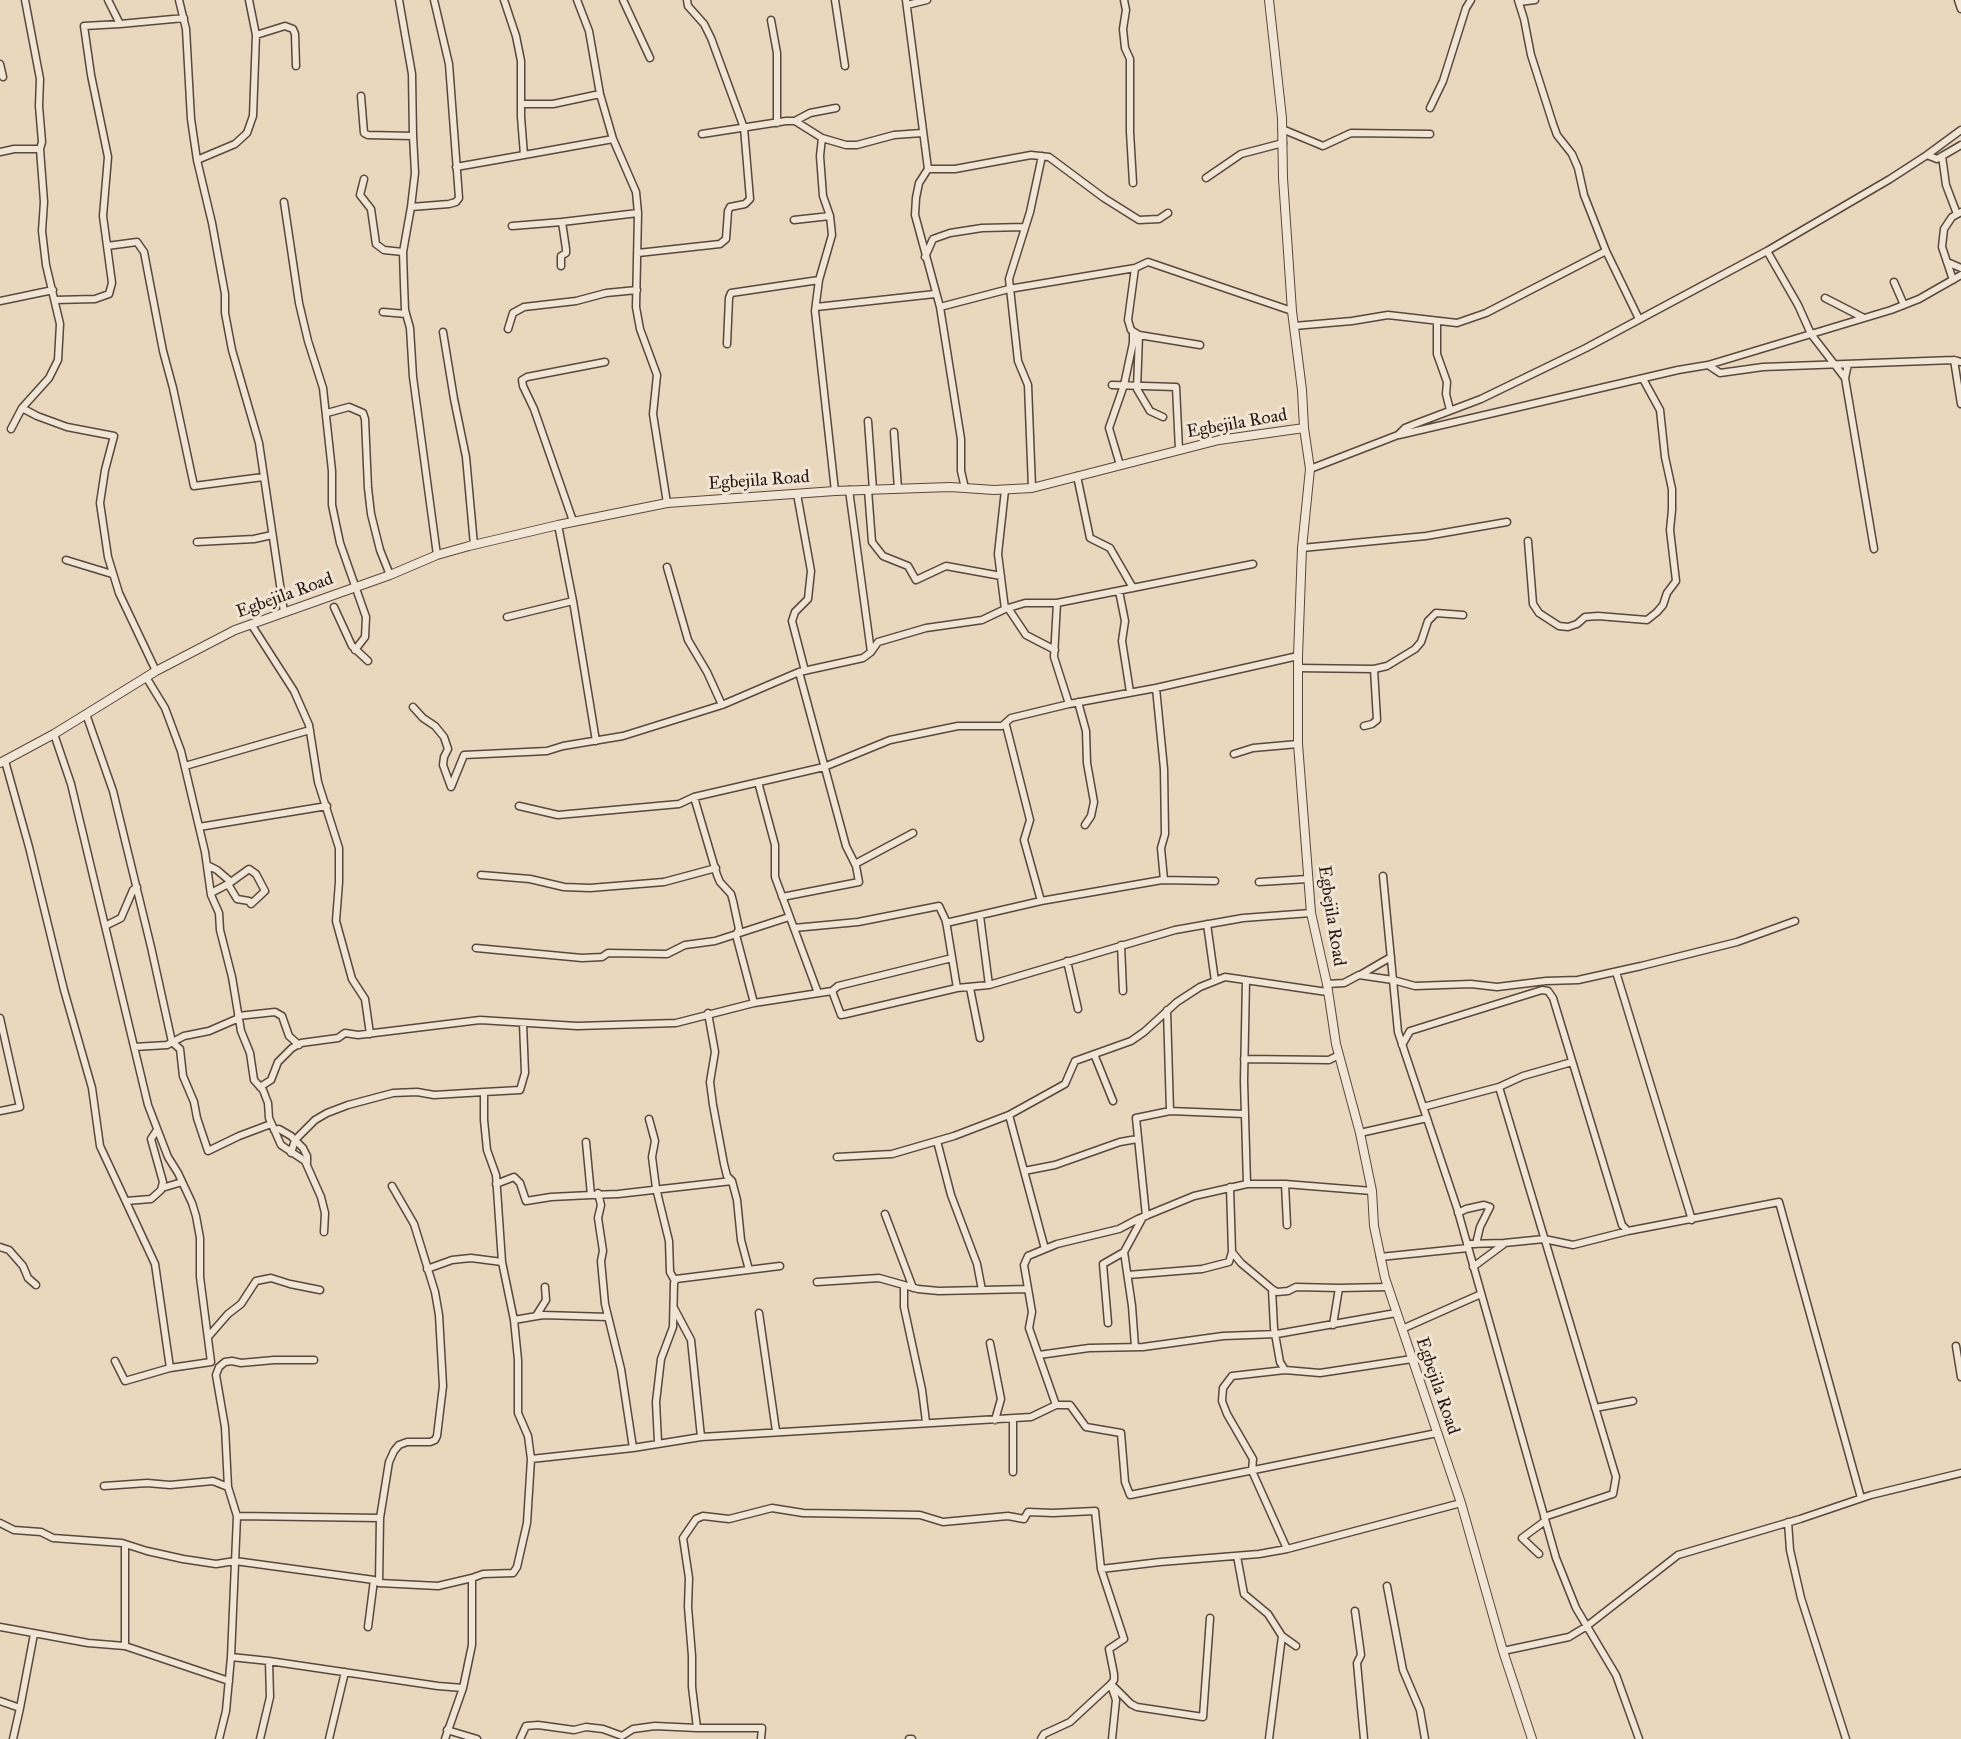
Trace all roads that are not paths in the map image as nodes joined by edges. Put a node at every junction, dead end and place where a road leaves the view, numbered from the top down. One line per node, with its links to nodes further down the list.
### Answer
1 (25, 0): 48 (street)
2 (108, 0): 23 (street)
3 (179, 0): 21 (street)
4 (249, 0): 24 (street)
5 (399, 0): 43 (street)
6 (434, 0): 55 (street)
7 (504, 0): 32 (street)
8 (577, 0): 30 (street)
9 (623, 0): 25 (street)
10 (687, 0): 37 (street)
11 (836, 0): 28 (street)
12 (927, 0): 19 (street)
13 (1124, 0): 59 (street)
14 (1269, 0): 38 (street)
15 (1471, 0): 34 (street)
16 (1535, 0): 18 (street)
17 (1958, 0): 20 (street)
18 (1518, 1): 71 (street)
19 (907, 3): 40 (street)
20 (1961, 9)
21 (184, 18): 23 (street); 54 (street)
22 (771, 20): 36 (street)
23 (120, 24): 70 (street)
24 (256, 35): 27 (street); 54 (street)
25 (650, 58)
26 (0, 64): 29 (street)
27 (296, 66)
28 (845, 66)
29 (3, 77)
30 (600, 94): 32 (street); 45 (street)
31 (361, 96): 43 (street)
32 (522, 104): 50 (street)
33 (836, 108): 35 (street)
34 (1430, 108)
35 (795, 121): 36 (street); 44 (street)
36 (777, 123): 37 (street)
37 (744, 128): 41 (street); 74 (street)
38 (1282, 129): 42 (street); 46 (street)
39 (1961, 130): 51 (street)
40 (922, 133): 44 (street); 56 (street)
41 (702, 134)
42 (1430, 134)
43 (413, 136): 61 (street)
44 (822, 138): 65 (street)
45 (613, 139): 50 (street); 62 (street)
46 (1283, 143): 57 (street); 94 (street)
47 (1961, 145): 53 (street)
48 (40, 149): 49 (street); 85 (street)
49 (0, 152)
50 (524, 155): 55 (street)
51 (1927, 155): 53 (street); 72 (street)
52 (1041, 156): 56 (street); 63 (street); 69 (street)
53 (1942, 156): 64 (street)
54 (197, 160): 131 (street)
55 (456, 167): 61 (street)
56 (928, 169): 75 (street)
57 (1206, 178)
58 (364, 179): 73 (street)
59 (1133, 183)
60 (284, 202): 120 (street)
61 (411, 207): 73 (street)
62 (638, 213): 67 (street); 74 (street)
63 (1168, 213)
64 (1959, 213): 76 (street)
65 (830, 216): 66 (street); 81 (street)
66 (794, 220)
67 (562, 222): 68 (street); 77 (street)
68 (512, 226)
69 (1025, 227): 75 (street); 84 (street)
70 (108, 246): 89 (street); 131 (street)
71 (1606, 250): 98 (street); 99 (street)
72 (1767, 251): 98 (street); 104 (street)
73 (403, 252): 96 (street)
74 (638, 253): 86 (street)
75 (925, 257): 87 (street)
76 (1947, 262): 79 (street); 82 (street)
77 (561, 266)
78 (1135, 268): 84 (street); 94 (street); 103 (street)
79 (1961, 268)
80 (1961, 276): 82 (street)
81 (819, 280): 93 (street); 105 (street)
82 (1953, 280): 91 (street)
83 (1894, 282): 91 (street)
84 (1010, 289): 92 (street); 132 (street)
85 (54, 290): 89 (street); 90 (street)
86 (637, 290): 101 (street); 140 (street)
87 (935, 294): 92 (street); 93 (street)
88 (1825, 298): 97 (street)
89 (55, 300): 118 (street)
90 (0, 301)
91 (1905, 305): 97 (street)
92 (940, 306): 134 (street)
93 (816, 307): 138 (street)
94 (1292, 311): 100 (street)
95 (383, 312): 96 (street)
96 (406, 314): 150 (street)
97 (1863, 317): 104 (street)
98 (1640, 319): 119 (street)
99 (1437, 322): 100 (street); 119 (street)
100 (1294, 326): 123 (street)
101 (508, 329)
102 (443, 332): 147 (street)
103 (1136, 333): 106 (street); 115 (street); 116 (street)
104 (1811, 334): 109 (street); 111 (street)
105 (727, 344)
106 (1200, 345)
107 (1957, 361): 110 (street); 117 (street)
108 (604, 362): 141 (street)
109 (1835, 364): 110 (street); 111 (street); 112 (street)
110 (1848, 364): 112 (street)
111 (1708, 365): 113 (street)
112 (1845, 378): 149 (street)
113 (1642, 379): 126 (street); 145 (street)
114 (1112, 385): 115 (street)
115 (1124, 385): 116 (street); 128 (street)
116 (1137, 386): 121 (street); 127 (street)
117 (1961, 404)
118 (22, 408): 124 (street); 154 (street)
119 (1450, 410): 126 (street)
120 (327, 413): 155 (street); 157 (street)
121 (1162, 417)
122 (868, 422): 136 (street)
123 (1304, 428): 127 (street, Egbejila Road); 129 (street, Egbejila Road)
124 (11, 429)
125 (894, 432): 133 (street)
126 (1398, 435): 129 (street)
127 (1179, 450): 128 (street, Egbejila Road)
128 (1120, 465): 130 (street, Egbejila Road)
129 (1310, 469): 148 (street, Egbejila Road)
130 (1077, 476): 132 (street, Egbejila Road); 158 (street)
131 (263, 477): 144 (street)
132 (1032, 488): 137 (street, Egbejila Road)
133 (898, 489): 134 (street, Egbejila Road); 136 (street, Egbejila Road)
134 (965, 489): 137 (street, Egbejila Road)
135 (849, 490): 136 (street, Egbejila Road); 138 (street, Egbejila Road); 170 (street)
136 (871, 490): 156 (street)
137 (1005, 490): 156 (street)
138 (835, 491): 139 (street, Egbejila Road)
139 (797, 494): 140 (street, Egbejila Road); 176 (street)
140 (667, 503): 141 (street, Egbejila Road)
141 (573, 521): 143 (street, Egbejila Road)
142 (1508, 522): 148 (street)
143 (558, 525): 147 (street, Egbejila Road); 160 (street)
144 (272, 535): 146 (street); 164 (street)
145 (1528, 541)
146 (197, 542)
147 (474, 545): 150 (street, Egbejila Road)
148 (1302, 548): 171 (street, Egbejila Road)
149 (1874, 549)
150 (437, 555): 155 (street, Egbejila Road)
151 (66, 560): 154 (street)
152 (1253, 564): 158 (street)
153 (667, 567): 182 (street)
154 (112, 574): 175 (street)
155 (390, 575): 157 (street, Egbejila Road)
156 (1001, 576): 163 (street)
157 (354, 587): 164 (street, Egbejila Road); 168 (street)
158 (1133, 588): 159 (street)
159 (1119, 591): 161 (street); 179 (street)
160 (573, 601): 166 (street); 189 (street)
161 (1058, 603): 163 (street); 169 (street)
162 (334, 607): 168 (street)
163 (1006, 608): 169 (street); 170 (street)
164 (284, 612): 167 (street, Egbejila Road)
165 (1463, 615): 174 (street)
166 (507, 617)
167 (251, 624): 175 (street, Egbejila Road); 187 (street)
168 (355, 650): 172 (street)
169 (1055, 650): 181 (street)
170 (871, 652): 176 (street)
171 (1298, 656): 173 (street, Egbejila Road); 178 (street)
172 (368, 661)
173 (1298, 668): 174 (street); 190 (street, Egbejila Road)
174 (1374, 669): 186 (street)
175 (156, 671): 177 (street, Egbejila Road)
176 (802, 671): 182 (street); 194 (street)
177 (146, 677): 184 (street, Egbejila Road); 193 (street)
178 (1156, 688): 179 (street); 208 (street)
179 (1130, 692): 180 (street)
180 (1078, 702): 181 (street); 199 (street)
181 (1069, 704): 185 (street)
182 (722, 705): 189 (street)
183 (413, 707): 189 (street)
184 (86, 714): 188 (street, Egbejila Road); 211 (street)
185 (1006, 724): 194 (street); 214 (street)
186 (1364, 726)
187 (310, 730): 193 (street); 197 (street)
188 (54, 735): 192 (street, Egbejila Road); 221 (street)
189 (596, 741)
190 (1298, 744): 191 (street); 207 (street, Egbejila Road)
191 (1234, 754)
192 (2, 762): 293 (street)
193 (185, 766): 200 (street)
194 (824, 767): 195 (street); 202 (street)
195 (758, 782): 196 (street); 213 (street)
196 (694, 797): 198 (street); 204 (street)
197 (327, 806): 200 (street); 248 (street)
198 (519, 806)
199 (1085, 825)
200 (199, 827): 203 (street)
201 (913, 833): 202 (street)
202 (855, 864): 213 (street)
203 (207, 865): 212 (street); 212 (street)
204 (716, 868): 205 (street); 223 (street)
205 (482, 875)
206 (1383, 876): 226 (street)
207 (1308, 879): 210 (street); 215 (street, Egbejila Road)
208 (1164, 880): 209 (street); 214 (street)
209 (1215, 881)
210 (1259, 882)
211 (137, 887): 221 (street); 250 (street)
212 (211, 893): 245 (street)
213 (782, 897): 217 (street)
214 (1041, 902): 216 (street)
215 (1311, 913): 220 (street); 237 (street, Egbejila Road)
216 (980, 916): 219 (street); 234 (street)
217 (789, 917): 222 (street); 223 (street)
218 (1795, 921): 229 (street)
219 (946, 923): 222 (street); 227 (street)
220 (1207, 924): 224 (street); 233 (street)
221 (105, 927): 253 (street)
222 (794, 928): 240 (street)
223 (736, 935): 225 (street); 241 (street)
224 (1121, 945): 228 (street); 239 (street)
225 (476, 948)
226 (1391, 957): 230 (street); 232 (street)
227 (952, 958): 235 (street); 238 (street)
228 (1067, 961): 234 (street); 242 (street)
229 (1616, 972): 232 (street); 297 (street)
230 (1359, 975): 232 (street); 237 (street)
231 (1246, 980): 233 (street); 237 (street); 256 (street)
232 (1393, 980): 252 (street)
233 (1215, 981): 243 (street)
234 (989, 985): 236 (street)
235 (957, 988): 236 (street); 238 (street)
236 (970, 988): 249 (street)
237 (1327, 988): 255 (street, Egbejila Road)
238 (832, 991): 240 (street)
239 (1124, 991)
240 (818, 993): 241 (street)
241 (754, 1003): 244 (street)
242 (1078, 1009)
243 (1167, 1010): 254 (street); 264 (street)
244 (708, 1013): 247 (street); 282 (street)
245 (238, 1017): 250 (street); 251 (street); 258 (street)
246 (0, 1018): 263 (street)
247 (523, 1023): 248 (street); 260 (street)
248 (370, 1034): 251 (street)
249 (980, 1038)
250 (172, 1042): 253 (street); 269 (street)
251 (298, 1045): 258 (street)
252 (1402, 1045): 257 (street); 262 (street)
253 (134, 1047): 270 (street)
254 (1094, 1054): 261 (street); 266 (street)
255 (1339, 1054): 256 (street); 271 (street, Egbejila Road)
256 (1244, 1059): 265 (street)
257 (1572, 1062): 259 (street); 299 (street)
258 (260, 1087): 269 (street)
259 (1499, 1087): 262 (street); 301 (street)
260 (484, 1092): 273 (street); 284 (street)
261 (1113, 1101)
262 (1423, 1107): 267 (street)
263 (0, 1111)
264 (1170, 1111): 265 (street); 272 (street)
265 (1244, 1114): 285 (street)
266 (1009, 1115): 274 (street); 281 (street)
267 (1427, 1118): 271 (street); 294 (street)
268 (648, 1119): 290 (street)
269 (273, 1127): 273 (street); 276 (street)
270 (157, 1130): 277 (street); 279 (street)
271 (1360, 1133): 291 (street, Egbejila Road)
272 (1137, 1139): 281 (street); 296 (street)
273 (295, 1140): 276 (street); 280 (street)
274 (937, 1141): 278 (street); 327 (street)
275 (586, 1142): 292 (street)
276 (291, 1153): 280 (street)
277 (168, 1157): 279 (street); 283 (street)
278 (837, 1157)
279 (158, 1162): 289 (street)
280 (306, 1164): 300 (street)
281 (1024, 1171): 306 (street)
282 (732, 1181): 290 (street); 314 (street)
283 (182, 1182): 289 (street); 339 (street)
284 (496, 1184): 292 (street); 310 (street)
285 (1247, 1184): 286 (street); 288 (street)
286 (1285, 1184): 291 (street); 298 (street)
287 (392, 1186): 313 (street)
288 (1230, 1187): 296 (street); 308 (street)
289 (162, 1188): 293 (street)
290 (656, 1188): 292 (street); 316 (street)
291 (1371, 1191): 309 (street, Egbejila Road)
292 (595, 1194): 333 (street)
293 (126, 1201): 349 (street)
294 (1458, 1213): 303 (street); 305 (street)
295 (885, 1214): 322 (street)
296 (1145, 1216): 306 (street); 307 (street)
297 (1692, 1220): 299 (street); 369 (street)
298 (1287, 1225)
299 (1628, 1231): 301 (street)
300 (324, 1232)
301 (1544, 1239): 302 (street); 354 (street)
302 (1504, 1243): 303 (street); 312 (street)
303 (1476, 1244): 305 (street)
304 (0, 1246): 318 (street)
305 (1468, 1246): 309 (street); 312 (street)
306 (1045, 1249): 324 (street)
307 (1124, 1252): 315 (street); 335 (street)
308 (1232, 1252): 315 (street); 325 (street)
309 (1380, 1257): 321 (street, Egbejila Road)
310 (502, 1262): 313 (street); 334 (street)
311 (780, 1266): 314 (street)
312 (1473, 1267): 328 (street)
313 (426, 1269): 372 (street)
314 (749, 1270): 316 (street)
315 (1128, 1275): 342 (street)
316 (675, 1281): 329 (street)
317 (817, 1282): 319 (street)
318 (36, 1285)
319 (904, 1285): 322 (street); 357 (street)
320 (545, 1287): 332 (street)
321 (1388, 1287): 323 (street); 331 (street, Egbejila Road)
322 (913, 1288): 327 (street)
323 (1339, 1288): 325 (street); 336 (street)
324 (1028, 1289): 327 (street); 343 (street)
325 (1272, 1289): 338 (street)
326 (320, 1290): 339 (street)
327 (982, 1290)
328 (1481, 1294): 337 (street); 373 (street)
329 (674, 1307): 360 (street); 361 (street)
330 (759, 1313): 358 (street)
331 (1396, 1313): 336 (street); 337 (street, Egbejila Road)
332 (535, 1317): 333 (street); 334 (street)
333 (609, 1317): 362 (street)
334 (514, 1320): 363 (street)
335 (1108, 1323)
336 (1333, 1325): 338 (street)
337 (1402, 1329): 344 (street, Egbejila Road)
338 (1275, 1334): 342 (street); 350 (street)
339 (208, 1336): 347 (street)
340 (990, 1343): 356 (street)
341 (1956, 1346): 351 (street)
342 (1135, 1347): 343 (street)
343 (1039, 1355): 353 (street)
344 (1412, 1359): 350 (street); 359 (street, Egbejila Road)
345 (314, 1360): 348 (street)
346 (115, 1361): 349 (street)
347 (212, 1362): 348 (street); 349 (street)
348 (219, 1367): 368 (street)
349 (170, 1368)
350 (1285, 1370): 364 (street)
351 (1961, 1377)
352 (1634, 1401): 354 (street)
353 (1056, 1405): 355 (street); 364 (street)
354 (1595, 1408): 373 (street)
355 (1012, 1419): 356 (street); 365 (street)
356 (995, 1420): 357 (street)
357 (926, 1422): 358 (street)
358 (776, 1431): 360 (street)
359 (1437, 1433): 364 (street); 370 (street, Egbejila Road)
360 (701, 1437): 361 (street)
361 (658, 1442): 362 (street)
362 (633, 1448): 363 (street)
363 (531, 1459): 382 (street)
364 (1252, 1471): 377 (street)
365 (1013, 1472)
366 (1961, 1473): 369 (street)
367 (104, 1486): 368 (street)
368 (228, 1487): 371 (street)
369 (1861, 1498): 374 (street)
370 (1461, 1503): 377 (street); 394 (street, Egbejila Road)
371 (237, 1516): 372 (street); 380 (street)
372 (380, 1518): 383 (street)
373 (1545, 1519): 378 (street); 387 (street)
374 (1788, 1522): 387 (street); 421 (street)
375 (0, 1523): 376 (street)
376 (125, 1544): 380 (street); 392 (street)
377 (1287, 1549): 379 (street)
378 (1539, 1554)
379 (1236, 1556): 381 (street); 391 (street)
380 (235, 1561): 383 (street); 395 (street)
381 (1101, 1569): 399 (street); 403 (street)
382 (472, 1578): 383 (street); 400 (street)
383 (376, 1582): 389 (street)
384 (1387, 1586): 418 (street)
385 (1354, 1611): 417 (street)
386 (1210, 1618): 399 (street)
387 (1587, 1626): 394 (street); 420 (street)
388 (0, 1627): 390 (street)
389 (368, 1627)
390 (34, 1634): 392 (street); 402 (street)
391 (1282, 1636): 393 (street); 416 (street)
392 (125, 1646): 398 (street)
393 (1296, 1646)
394 (1503, 1652): 419 (street, Egbejila Road)
395 (231, 1658): 396 (street); 398 (street)
396 (269, 1661): 397 (street); 408 (street)
397 (345, 1672): 400 (street); 409 (street)
398 (229, 1681): 407 (street)
399 (1111, 1684): 414 (street); 415 (street)
400 (464, 1688): 404 (street)
401 (0, 1701): 402 (street)
402 (20, 1708): 406 (street)
403 (697, 1728): 405 (street); 413 (street)
404 (447, 1730): 410 (street); 411 (street)
405 (621, 1737): 412 (street)
406 (13, 1739)
407 (219, 1739)
408 (260, 1739)
409 (329, 1739)
410 (445, 1739)
411 (477, 1739)
412 (520, 1739)
413 (761, 1739)
414 (1041, 1739)
415 (1112, 1739)
416 (1269, 1739)
417 (1364, 1739)
418 (1425, 1739)
419 (1532, 1739)
420 (1639, 1739)
421 (1846, 1739)

